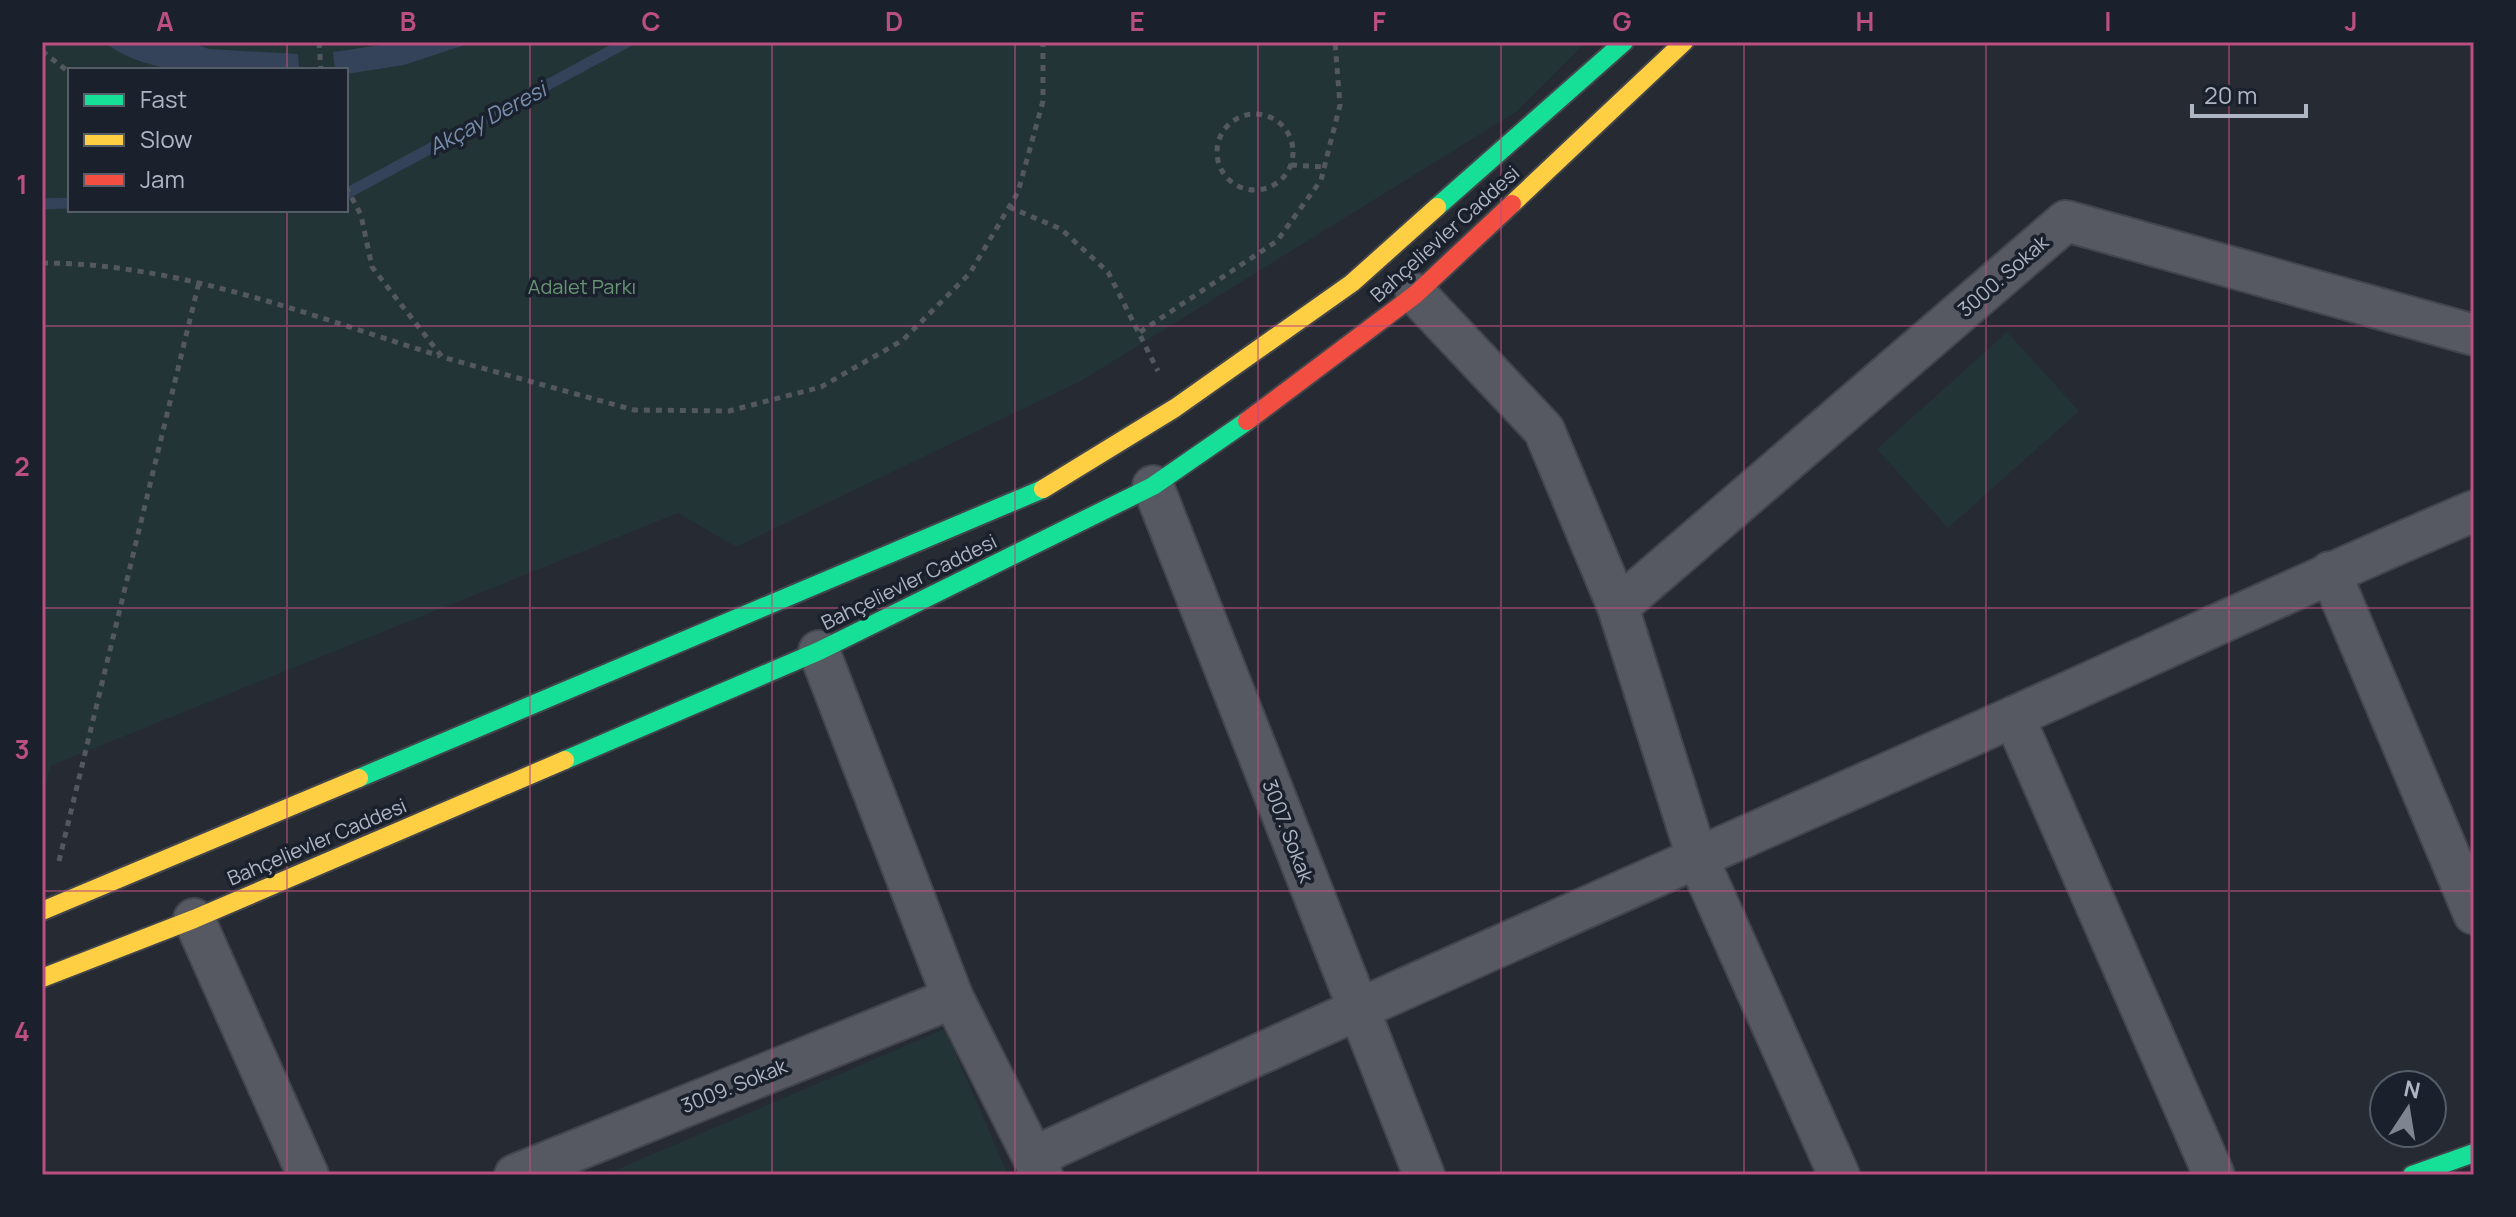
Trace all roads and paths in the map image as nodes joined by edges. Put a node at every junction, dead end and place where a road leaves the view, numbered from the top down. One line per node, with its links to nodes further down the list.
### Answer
1 (319, 42): 7 (path)
2 (1043, 42): 12 (path)
3 (1335, 42): 10 (path)
4 (1624, 42): 19 (street, Bahçelievler Caddesi)
5 (1684, 42): 15 (street, Bahçelievler Caddesi)
6 (42, 51): 8 (path)
7 (321, 68)
8 (68, 71)
9 (1291, 165): 9 (path); 10 (path)
10 (1324, 167): 16 (path)
11 (348, 192): 18 (path)
12 (1009, 207): 16 (path); 18 (path)
13 (42, 263): 14 (path)
14 (199, 282): 18 (path); 27 (path)
15 (1416, 294): 20 (street, Bahçelievler Caddesi); 23 (street)
16 (1140, 332): 19 (path)
17 (2474, 335): 23 (street, 3000. Sokak)
18 (442, 357)
19 (1175, 408): 27 (street, Bahçelievler Caddesi)
20 (1153, 486): 24 (street, Bahçelievler Caddesi); 32 (street, 3007. Sokak)
21 (2474, 511): 22 (street)
22 (2330, 572): 25 (street); 28 (street)
23 (1618, 607): 26 (street)
24 (819, 651): 29 (street, Bahçelievler Caddesi); 31 (street)
25 (2014, 717): 26 (street); 39 (street)
26 (1697, 857): 32 (street); 38 (street)
27 (45, 909)
28 (2474, 914)
29 (194, 919): 30 (street, Bahçelievler Caddesi); 35 (street)
30 (42, 978)
31 (953, 998): 34 (street); 36 (street, 3009. Sokak)
32 (1357, 1008): 34 (street); 37 (street, 3007. Sokak)
33 (2474, 1153): 40 (street)
34 (1038, 1166)
35 (308, 1175)
36 (515, 1175)
37 (1424, 1175)
38 (1839, 1175)
39 (2214, 1175)
40 (2412, 1175)

